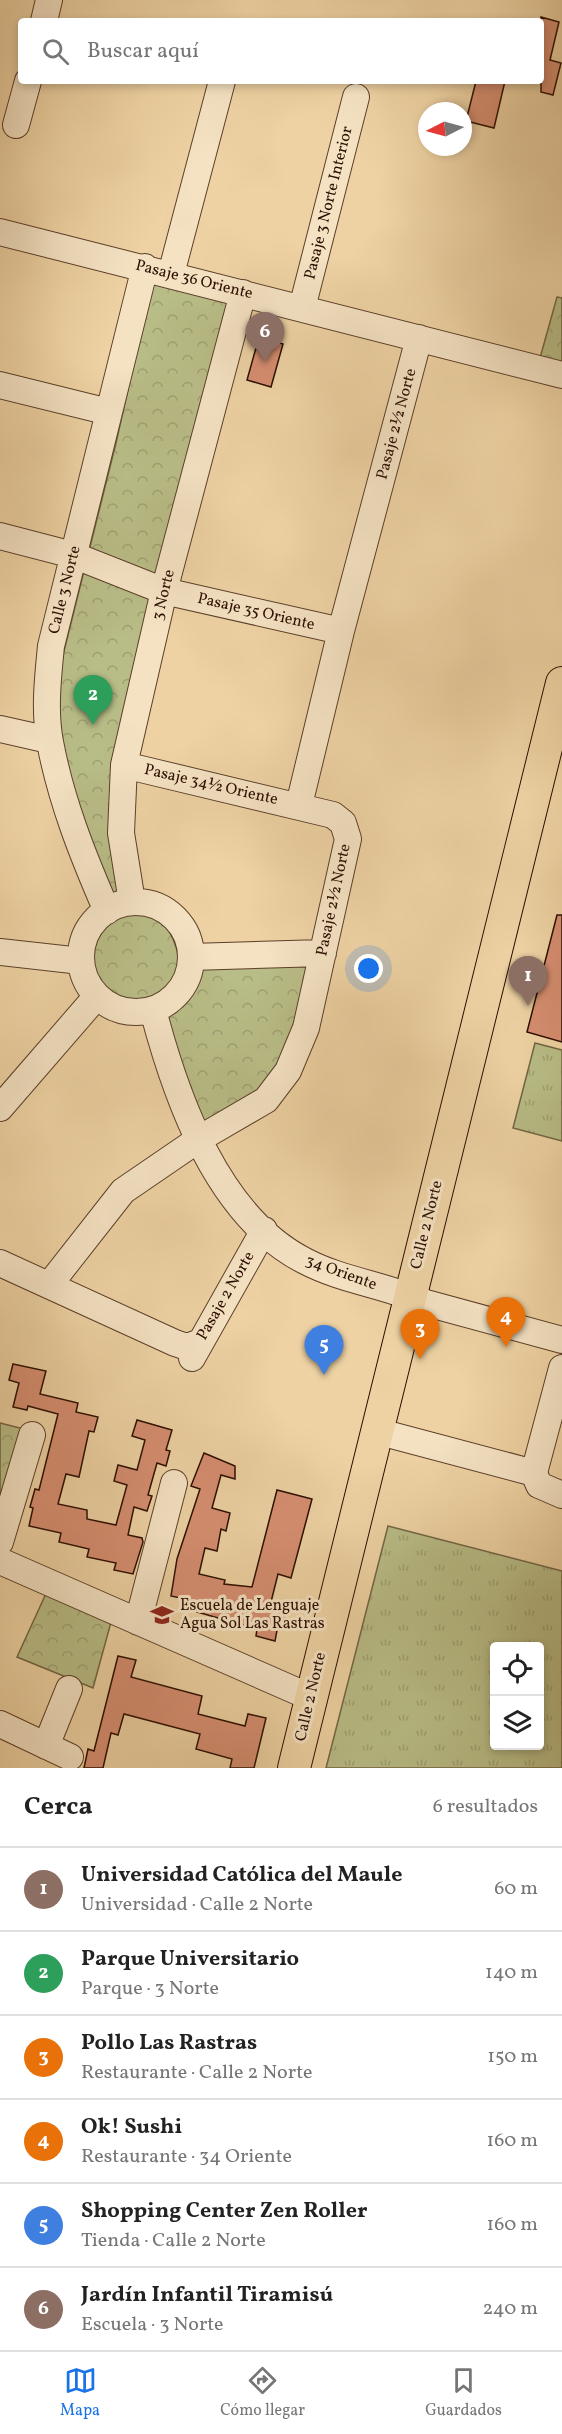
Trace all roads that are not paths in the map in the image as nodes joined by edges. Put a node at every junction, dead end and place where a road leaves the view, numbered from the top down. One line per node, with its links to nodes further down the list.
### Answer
1 (49, 0): 2 (street)
2 (45, 18)
3 (27, 84): 6 (street)
4 (221, 84): 9 (street)
5 (356, 98): 11 (street, Pasaje 3 Norte Interior)
6 (16, 125)
7 (0, 232): 8 (street, Pasaje 36 Oriente)
8 (145, 267): 9 (street, Pasaje 36 Oriente); 15 (street, Calle 3 Norte)
9 (171, 274): 10 (street, Pasaje 36 Oriente)
10 (243, 293): 11 (street, Pasaje 36 Oriente); 18 (street, 3 Norte)
11 (302, 308): 12 (street, Pasaje 36 Oriente)
12 (419, 338): 13 (street, Pasaje 36 Oriente); 19 (street, Pasaje 2½ Norte)
13 (562, 375)
14 (0, 385): 15 (street)
15 (109, 412): 17 (street, Calle 3 Norte)
16 (0, 536): 17 (street, Pasaje 35 Oriente)
17 (73, 555): 18 (street, Pasaje 35 Oriente); 22 (street, Calle 3 Norte)
18 (165, 591): 19 (street, Pasaje 35 Oriente); 23 (street, 3 Norte)
19 (341, 631): 24 (street, Pasaje 2½ Norte)
20 (562, 682): 38 (main road, Calle 2 Norte)
21 (0, 729): 22 (street)
22 (49, 740): 26 (street, Calle 3 Norte)
23 (124, 765): 24 (street, Pasaje 34½ Oriente); 25 (street, 3 Norte)
24 (299, 805): 28 (street, Pasaje 2½ Norte)
25 (132, 902): 26 (street); 29 (street)
26 (106, 911): 30 (street)
27 (0, 952): 30 (street)
28 (323, 953): 29 (street); 34 (street, Pasaje 2½ Norte)
29 (191, 957): 32 (street)
30 (81, 961): 31 (street)
31 (97, 996): 32 (street); 33 (street)
32 (153, 1010): 34 (street, 34 Oriente)
33 (0, 1108)
34 (199, 1139): 35 (street, 34 Oriente); 37 (street, Pasaje 2½ Norte)
35 (264, 1230): 37 (street, Pasaje 2 Norte); 38 (street, 34 Oriente)
36 (0, 1263): 37 (street)
37 (50, 1284)
38 (409, 1295): 39 (street, 34 Oriente); 41 (main road, Calle 2 Norte)
39 (562, 1340)
40 (562, 1368): 43 (street)
41 (376, 1431): 43 (street); 50 (main road, Calle 2 Norte)
42 (32, 1435): 46 (street)
43 (534, 1473): 45 (street)
44 (174, 1483): 48 (street)
45 (562, 1495)
46 (0, 1542)
47 (0, 1561): 48 (street)
48 (138, 1622): 50 (street)
49 (69, 1689): 52 (street)
50 (310, 1697): 54 (main road, Calle 2 Norte)
51 (0, 1724): 52 (street)
52 (46, 1746): 53 (street)
53 (70, 1757)
54 (294, 1768)

